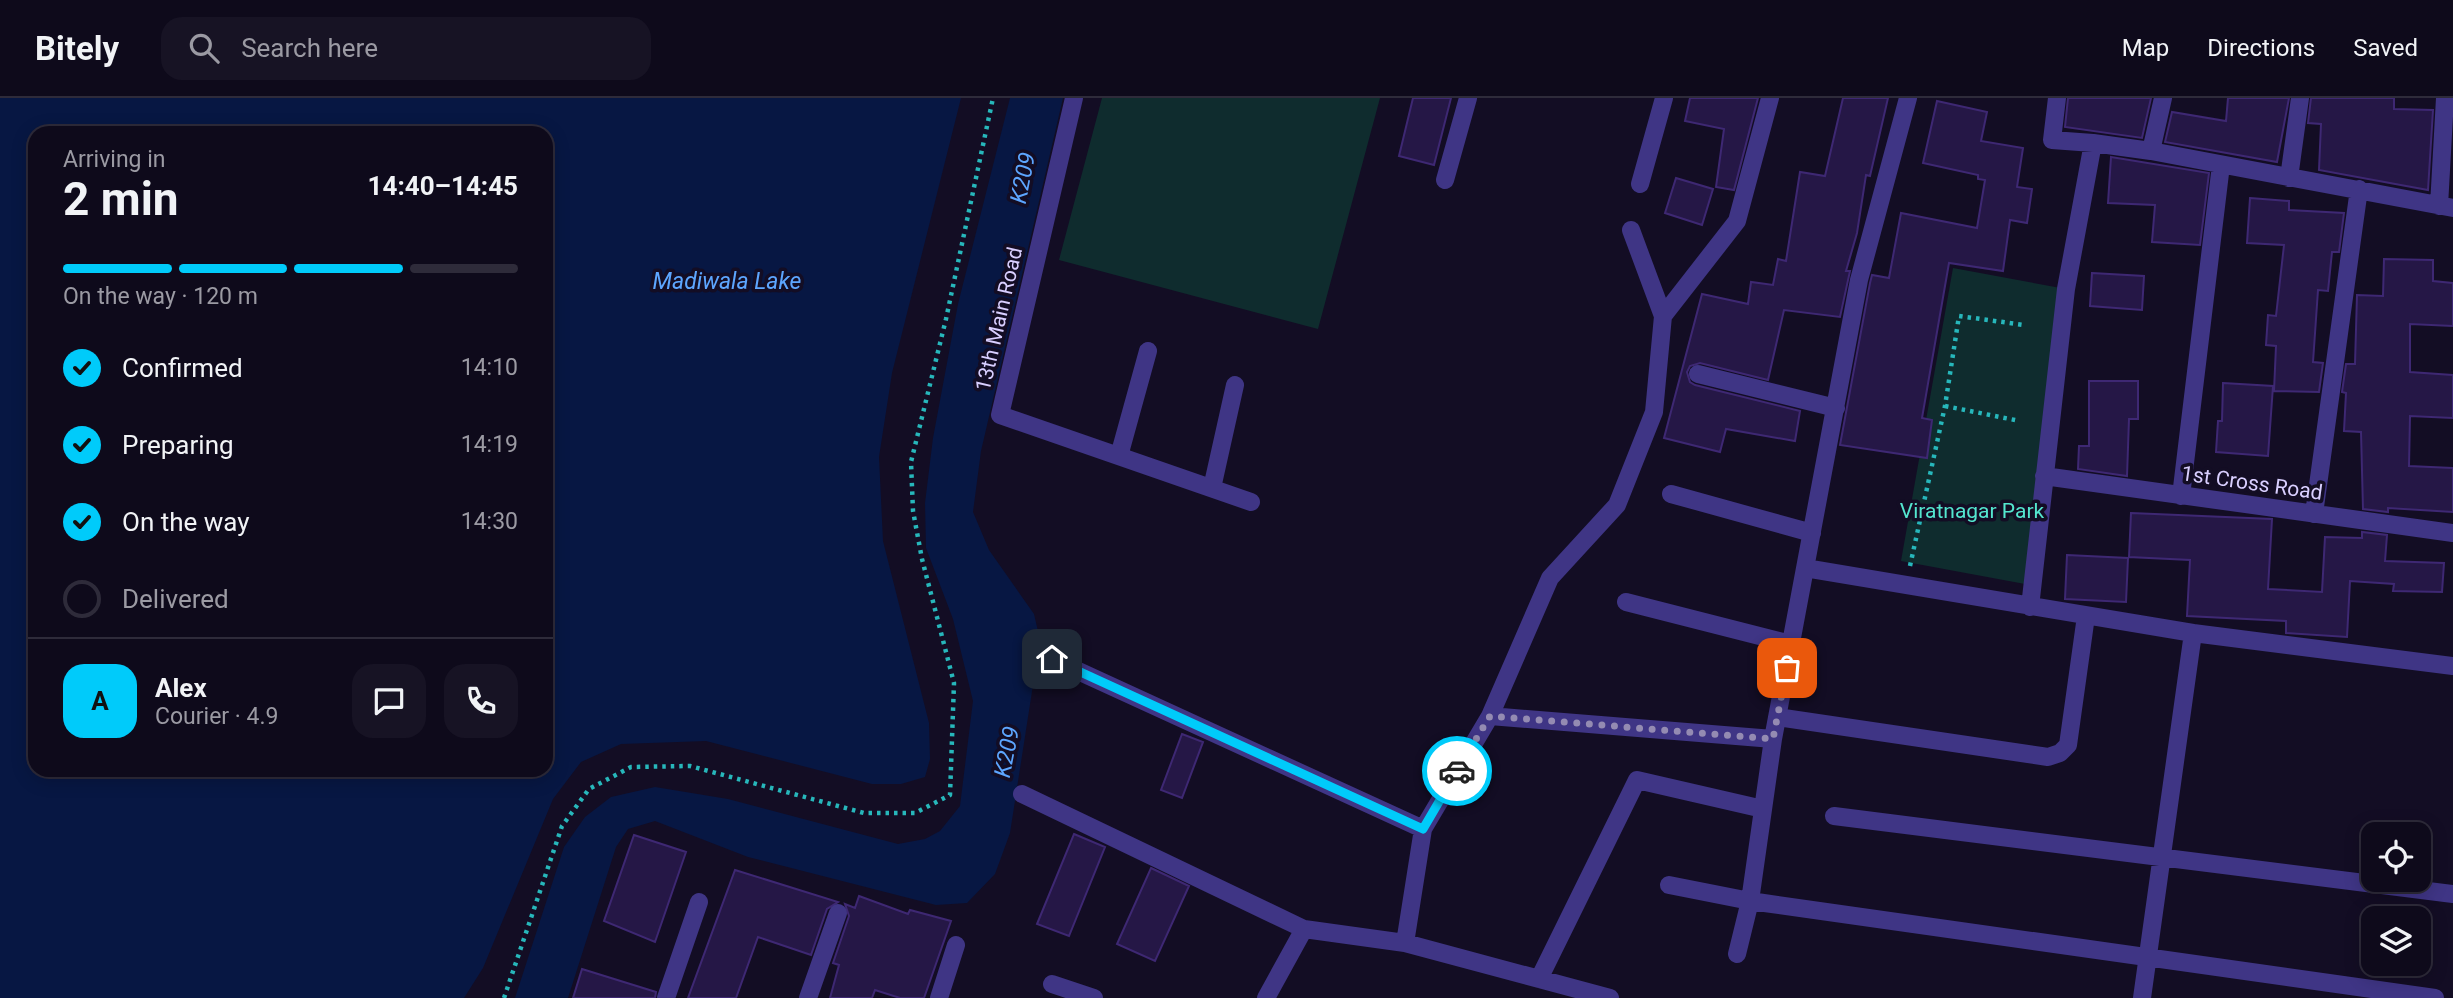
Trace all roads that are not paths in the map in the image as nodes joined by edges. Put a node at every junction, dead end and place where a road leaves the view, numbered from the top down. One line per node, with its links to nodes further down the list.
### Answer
1 (1074, 98): 24 (street, 13th Main Road)
2 (1468, 98): 14 (street)
3 (1664, 98): 15 (street)
4 (1770, 98): 19 (street)
5 (1908, 98): 23 (street)
6 (2057, 98): 10 (street)
7 (2163, 98): 11 (street)
8 (2300, 98): 13 (street)
9 (2445, 98): 17 (street)
10 (2093, 143): 11 (street); 25 (street)
11 (2151, 151): 12 (street)
12 (2221, 165): 13 (street); 28 (street)
13 (2289, 178): 16 (street)
14 (1445, 180)
15 (1640, 184)
16 (2359, 190): 17 (street); 30 (street)
17 (2446, 207)
18 (1631, 230): 19 (street)
19 (1664, 316): 41 (street)
20 (1148, 351): 24 (street)
21 (1698, 374): 23 (street)
22 (1236, 385): 26 (street)
23 (1836, 408): 31 (street)
24 (1119, 456): 26 (street, 13th Main Road)
25 (2044, 476): 28 (street, 1st Cross Road); 35 (street)
26 (1212, 488): 29 (street, 13th Main Road)
27 (1671, 494): 31 (street)
28 (2181, 496): 30 (street, 1st Cross Road)
29 (1251, 502)
30 (2314, 514): 32 (street, 1st Cross Road)
31 (1812, 533): 33 (street)
32 (2453, 533)
33 (1805, 568): 35 (street); 38 (street)
34 (1626, 602): 38 (street)
35 (2029, 607): 36 (street)
36 (2086, 616): 37 (street); 42 (street)
37 (2193, 633): 40 (street); 48 (street)
38 (1791, 644): 42 (street)
39 (1052, 659): 47 (street)
40 (2453, 666)
41 (1490, 716): 43 (street); 47 (street)
42 (1777, 717): 43 (street)
43 (1773, 739): 45 (street)
44 (1022, 794): 54 (street)
45 (1763, 809): 51 (street); 59 (street)
46 (1833, 816): 48 (street)
47 (1423, 829): 55 (street)
48 (2161, 858): 50 (street); 58 (street)
49 (1669, 885): 51 (street)
50 (2453, 894)
51 (1750, 901): 57 (street); 58 (street)
52 (699, 902): 61 (street)
53 (838, 913): 62 (street)
54 (1304, 929): 55 (street); 65 (street)
55 (1405, 943): 59 (street)
56 (957, 945): 63 (street)
57 (1737, 954)
58 (2147, 958): 67 (street); 68 (street)
59 (1539, 979): 66 (street)
60 (1052, 984): 64 (street)
61 (666, 998)
62 (808, 998)
63 (939, 998)
64 (1094, 998)
65 (1266, 998)
66 (1610, 998)
67 (2141, 998)
68 (2435, 998)

